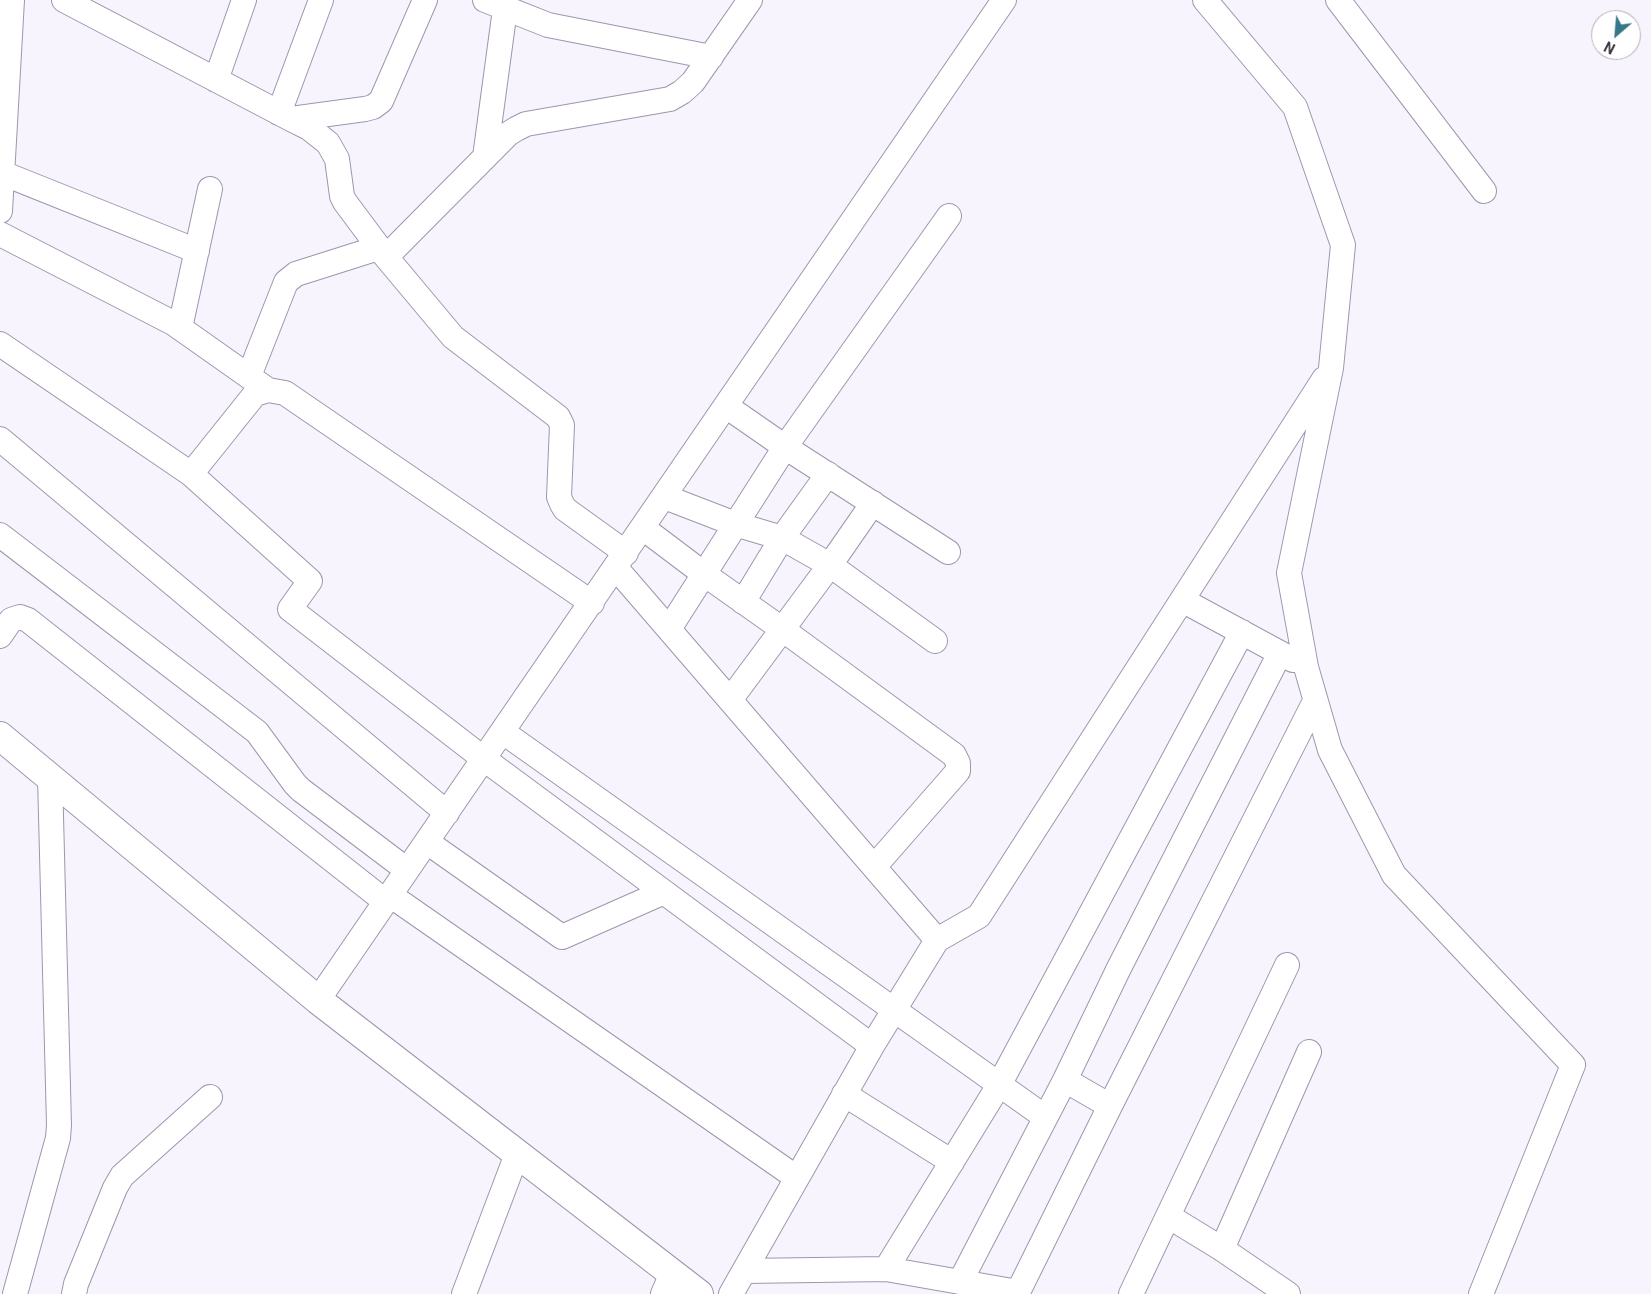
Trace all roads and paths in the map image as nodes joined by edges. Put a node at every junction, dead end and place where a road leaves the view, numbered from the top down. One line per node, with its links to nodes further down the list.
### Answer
1 (12, 0): 15 (street)
2 (64, 0): 12 (street)
3 (244, 0): 12 (street)
4 (321, 0): 13 (street)
5 (425, 0): 13 (street)
6 (750, 0): 11 (street)
7 (1004, 0): 27 (street)
8 (1205, 0): 25 (street)
9 (1338, 0): 17 (street)
10 (495, 4): 11 (street); 14 (street)
11 (711, 57): 14 (street)
12 (216, 80): 13 (street)
13 (285, 116): 22 (street)
14 (485, 157): 22 (street)
15 (2, 174): 18 (street); 21 (street)
16 (210, 189): 21 (street)
17 (1484, 191)
18 (0, 211)
19 (950, 216): 29 (street)
20 (0, 234): 23 (street)
21 (197, 251): 23 (street)
22 (382, 253): 26 (street); 39 (street)
23 (180, 328): 26 (street)
24 (0, 344): 30 (street)
25 (1331, 368): 42 (street); 51 (street)
26 (259, 383): 30 (street); 44 (street)
27 (726, 406): 29 (street); 32 (street)
28 (0, 439): 58 (street)
29 (785, 447): 31 (street); 34 (street)
30 (191, 474): 56 (street)
31 (828, 474): 33 (street); 37 (street)
32 (665, 497): 34 (street); 35 (street)
33 (873, 503): 38 (street); 40 (street)
34 (735, 524): 37 (street); 41 (street)
35 (644, 528): 39 (street); 41 (street)
36 (0, 535): 61 (street)
37 (782, 538): 40 (street); 43 (street)
38 (948, 552)
39 (621, 560): 44 (street); 45 (street)
40 (830, 565): 46 (street); 49 (street)
41 (704, 574): 43 (street); 45 (street)
42 (1182, 600): 47 (street); 64 (street)
43 (743, 602): 46 (street)
44 (592, 603): 54 (street)
45 (669, 629): 52 (street)
46 (782, 629): 52 (street); 60 (street)
47 (1242, 632): 50 (street); 71 (street)
48 (0, 636): 63 (street)
49 (935, 641)
50 (1280, 653): 51 (street); 70 (street)
51 (1306, 667): 53 (street)
52 (730, 700): 60 (street)
53 (1315, 701): 74 (street); 93 (street)
54 (502, 732): 56 (street); 67 (street)
55 (0, 736): 57 (main road)
56 (484, 759): 58 (street); 62 (street)
57 (50, 777): 66 (main road); 86 (street)
58 (447, 813): 59 (street)
59 (427, 842): 61 (street); 62 (street)
60 (874, 867): 64 (street)
61 (408, 870): 63 (street)
62 (664, 892): 68 (street)
63 (388, 898): 66 (street); 78 (street)
64 (937, 940): 67 (street)
65 (1287, 965): 79 (street)
66 (318, 1000): 76 (main road)
67 (894, 1010): 68 (street); 71 (street)
68 (872, 1046): 72 (street)
69 (1308, 1052): 80 (street)
70 (1065, 1080): 74 (street); 75 (street)
71 (999, 1085): 75 (street); 77 (street)
72 (844, 1094): 77 (street); 78 (street)
73 (210, 1097): 87 (street)
74 (1110, 1106): 85 (street)
75 (1045, 1117): 83 (street)
76 (517, 1154): 84 (main road); 88 (street)
77 (952, 1162): 81 (street)
78 (797, 1178): 82 (street)
79 (1168, 1216): 80 (street); 91 (street)
80 (1222, 1249): 92 (street)
81 (886, 1270): 82 (street); 83 (street)
82 (744, 1271): 90 (street)
83 (960, 1282): 85 (street)
84 (667, 1284): 89 (main road)
85 (1017, 1293)
86 (15, 1294)
87 (74, 1294)
88 (464, 1294)
89 (699, 1294)
90 (731, 1294)
91 (1131, 1294)
92 (1288, 1294)
93 (1481, 1294)

